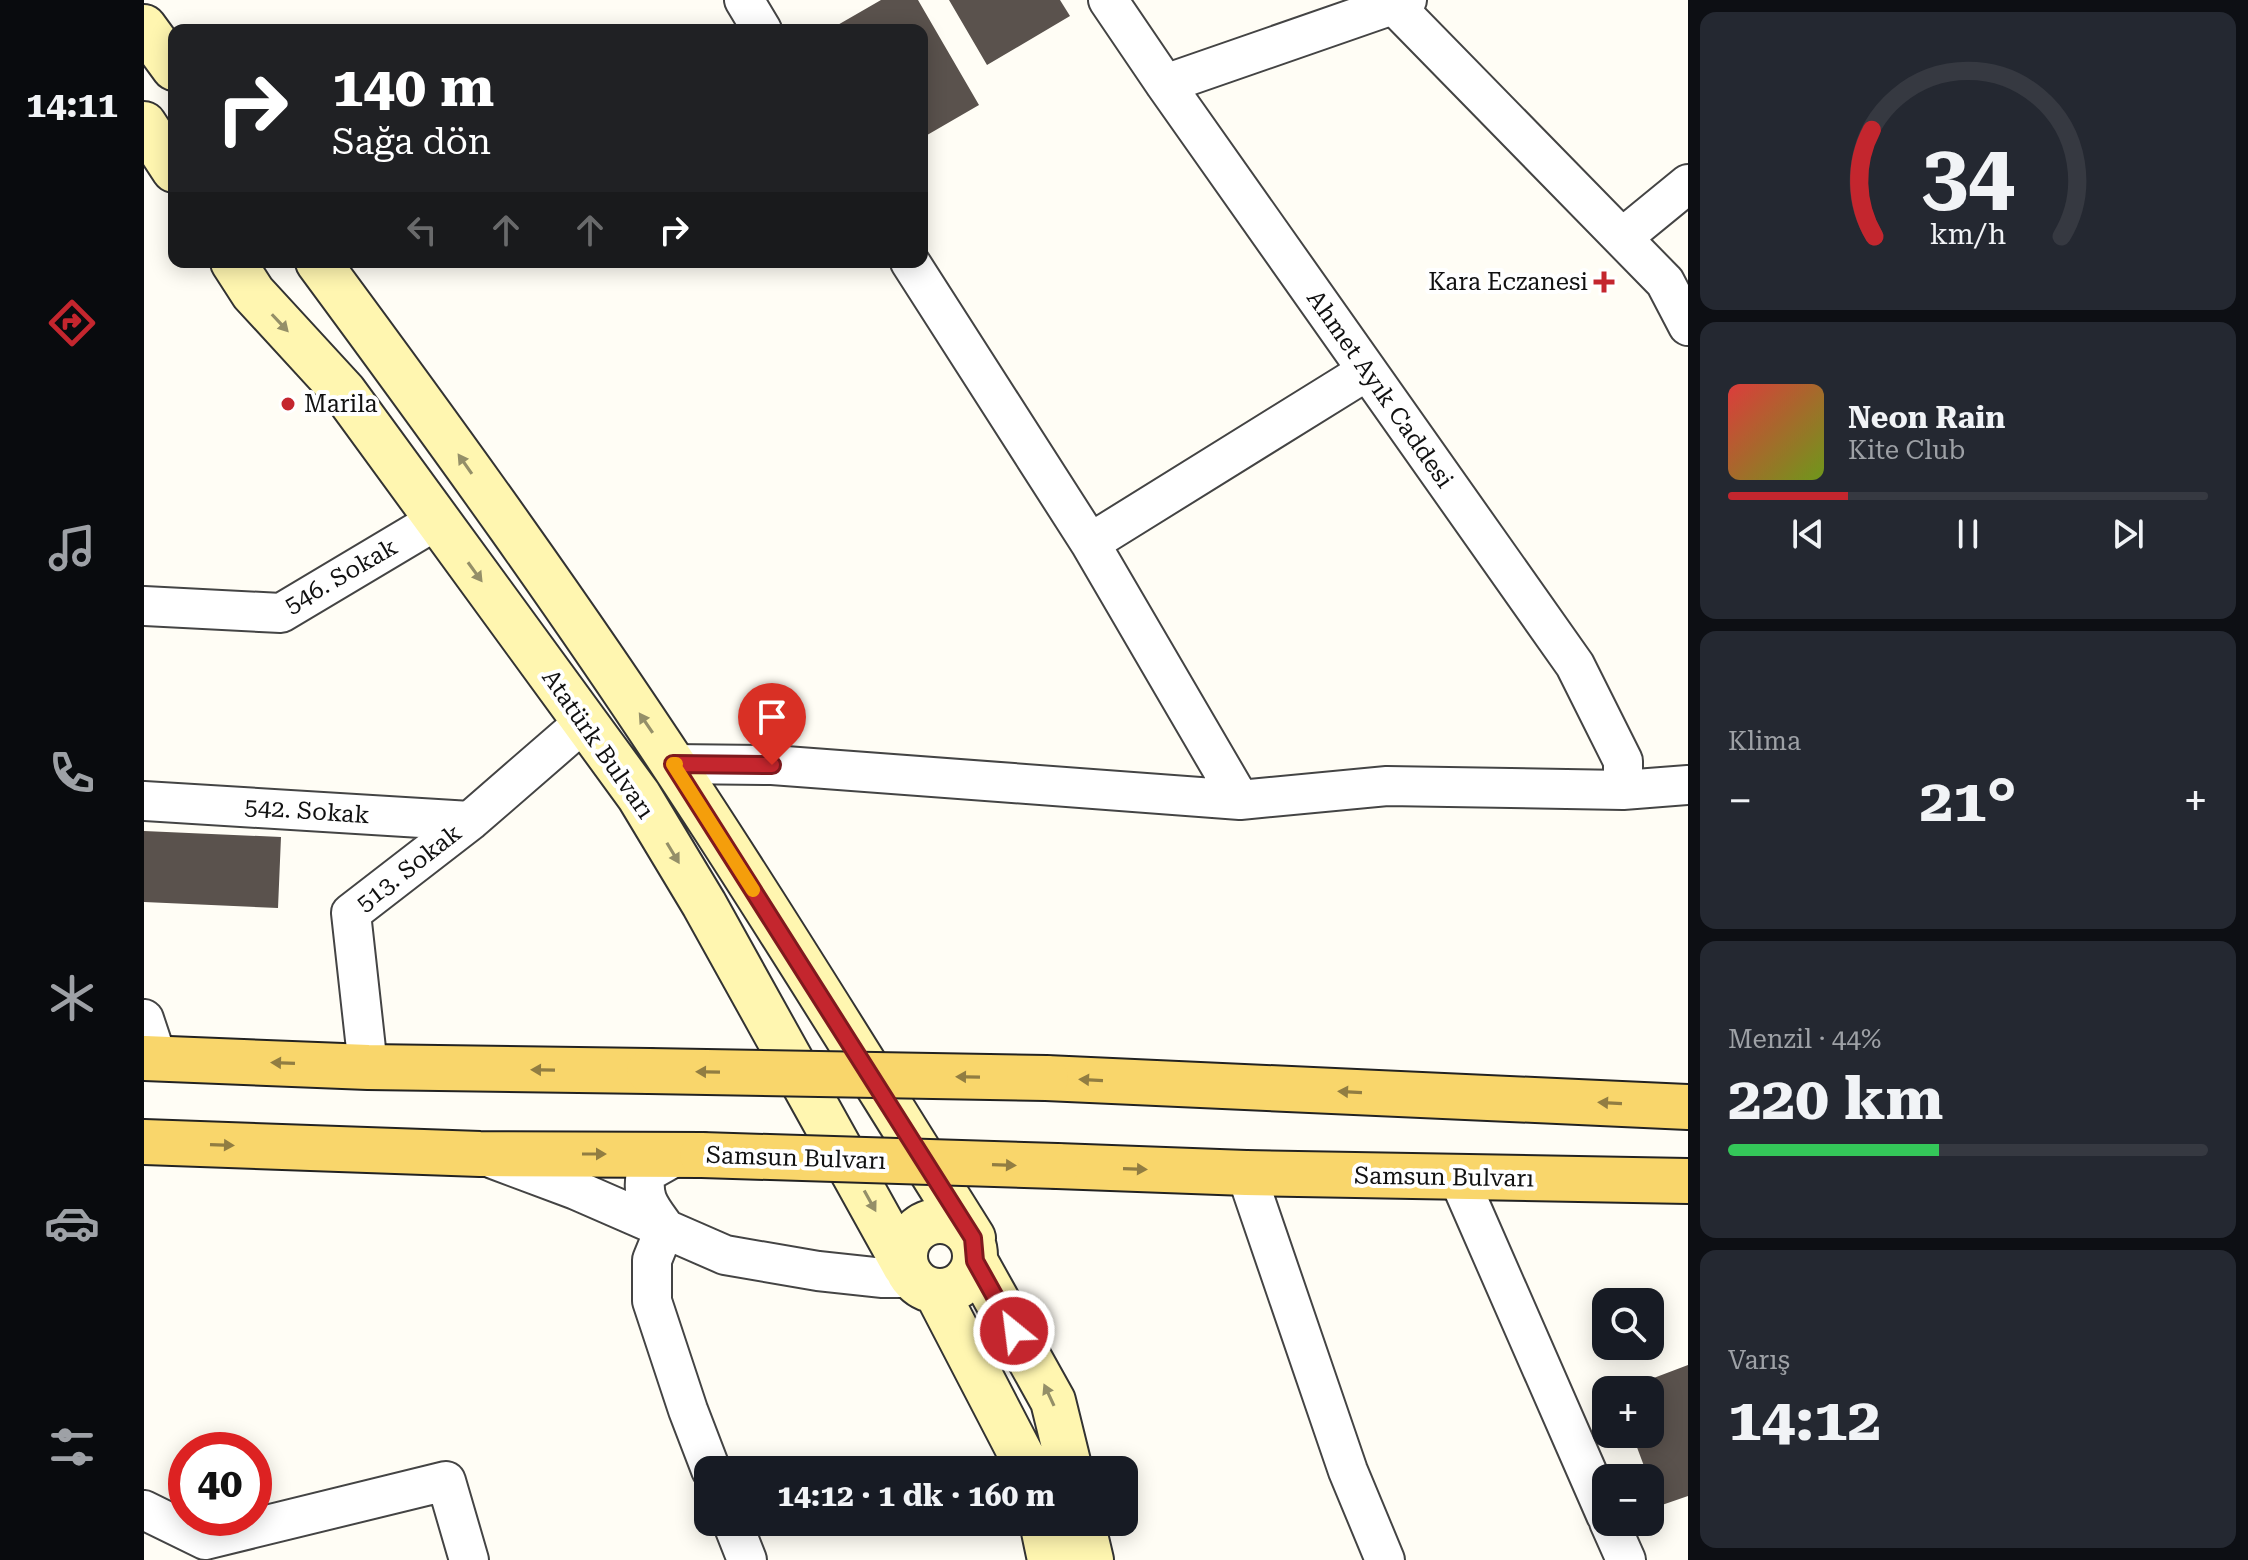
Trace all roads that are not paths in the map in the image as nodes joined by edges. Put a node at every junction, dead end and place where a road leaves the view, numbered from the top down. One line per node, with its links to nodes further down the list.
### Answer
1 (1108, 0): 5 (street, Ahmet Ayık Caddesi)
2 (1401, 3): 5 (street); 9 (street)
3 (144, 27): 4 (main road)
4 (168, 60)
5 (1165, 84): 14 (street, Ahmet Ayık Caddesi)
6 (144, 124): 7 (main road)
7 (168, 161)
8 (1688, 184): 9 (street)
9 (1622, 238): 13 (street)
10 (237, 268): 15 (main road, Atatürk Bulvarı, one-way to 15)
11 (322, 268): 19 (main road, one-way to 11)
12 (914, 268): 16 (street)
13 (1686, 319)
14 (1367, 371): 16 (street); 21 (street, Ahmet Ayık Caddesi)
15 (437, 520): 17 (street, 546. Sokak); 18 (main road, Atatürk Bulvarı, one-way to 18)
16 (1090, 543): 22 (street)
17 (144, 606)
18 (584, 722): 24 (street, 513. Sokak); 36 (main road, Atatürk Bulvarı, one-way to 36)
19 (673, 764): 22 (street); 35 (main road)
20 (1688, 785): 21 (street)
21 (1623, 790): 22 (street)
22 (1240, 800)
23 (144, 801): 24 (street, 542. Sokak)
24 (470, 821): 26 (street, 513. Sokak)
25 (148, 1045): 26 (main road, one-way to 25)
26 (368, 1067): 27 (main road, one-way to 26, bridge)
27 (1688, 1107)
28 (144, 1142): 29 (main road, Samsun Bulvarı, one-way to 29)
29 (480, 1154): 30 (main road, Samsun Bulvarı, one-way to 30); 34 (street)
30 (690, 1155): 31 (main road, Samsun Bulvarı, one-way to 31, bridge); 34 (street)
31 (1246, 1173): 32 (main road, Samsun Bulvarı); 51 (street)
32 (1458, 1177): 33 (main road, Samsun Bulvarı); 40 (street)
33 (1688, 1181)
34 (665, 1228): 36 (street); 37 (street)
35 (974, 1250): 36 (main road); 36 (main road); 39 (main road, one-way to 35)
36 (918, 1278): 38 (main road, Atatürk Bulvarı)
37 (706, 1456)
38 (1021, 1456)
39 (1067, 1456)
40 (1592, 1483)
41 (144, 1510): 46 (street)
42 (738, 1536): 48 (street)
43 (1045, 1536): 49 (main road)
44 (1085, 1536): 50 (main road)
45 (1615, 1536): 52 (street)
46 (207, 1550): 47 (street)
47 (469, 1560)
48 (747, 1560)
49 (1050, 1560)
50 (1091, 1560)
51 (1385, 1560)
52 (1626, 1560)

